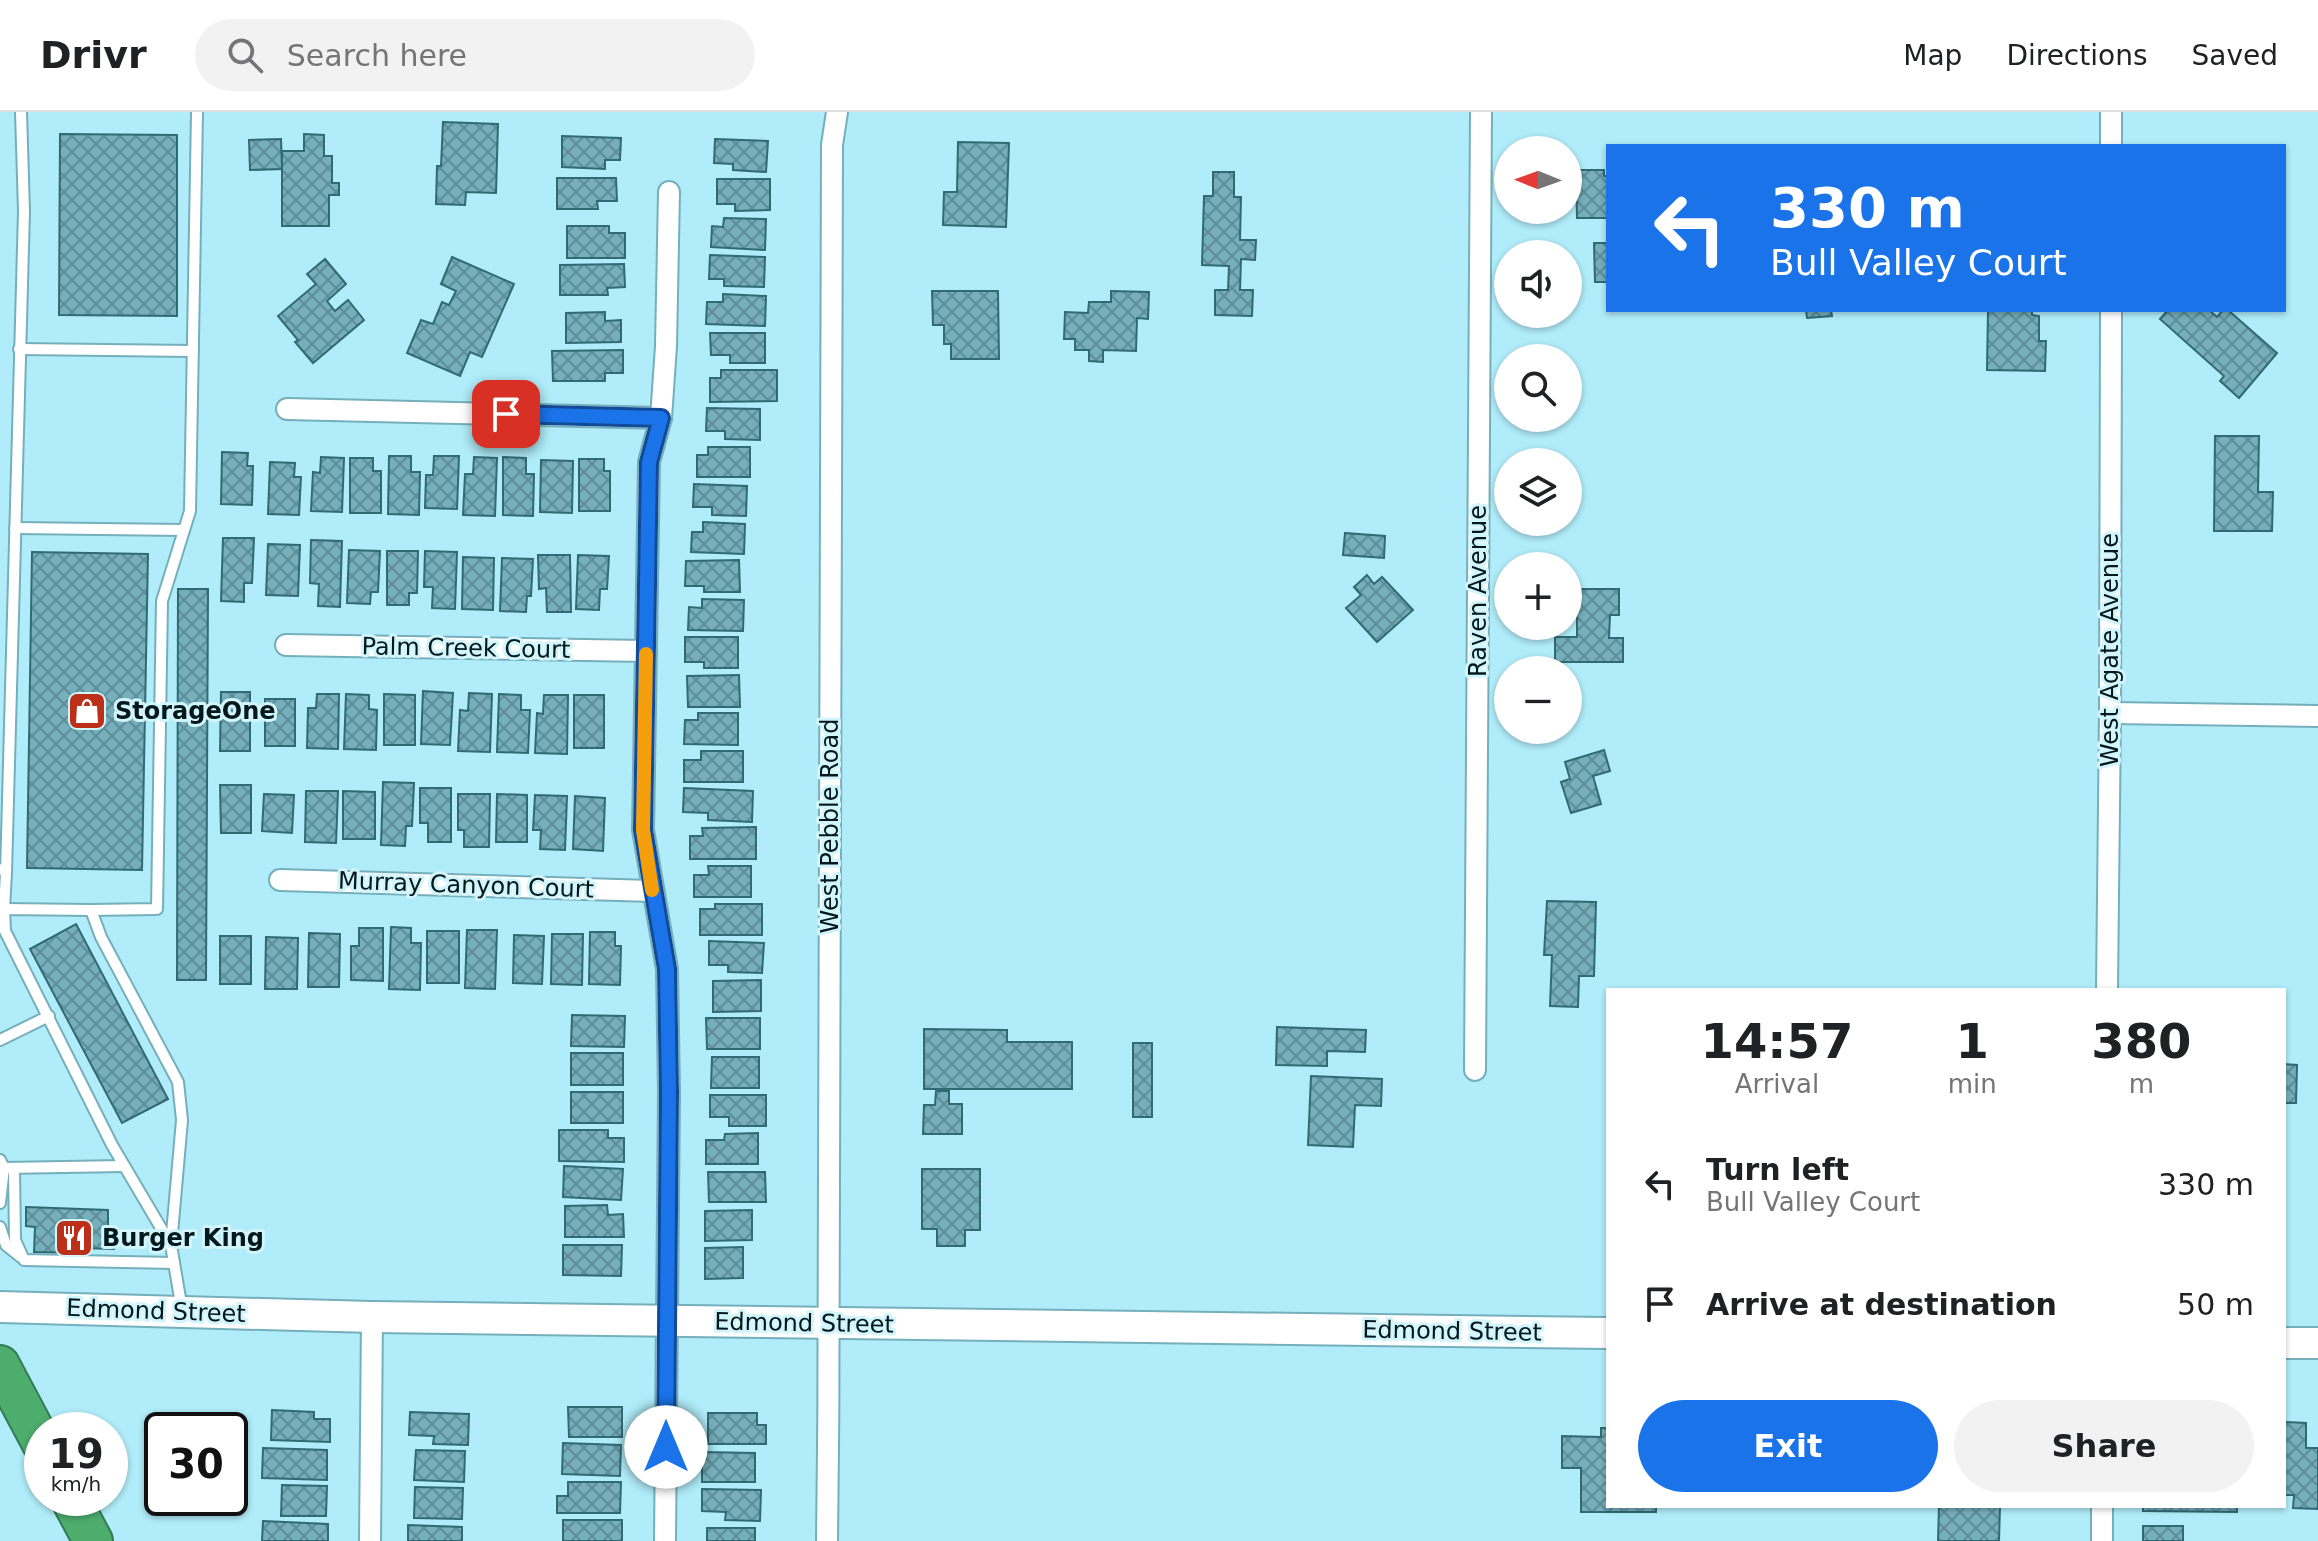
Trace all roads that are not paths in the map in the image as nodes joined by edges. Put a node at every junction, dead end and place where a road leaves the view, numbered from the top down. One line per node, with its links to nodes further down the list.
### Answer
1 (21, 112): 9 (lane)
2 (197, 112): 10 (lane)
3 (837, 112): 39 (street, West Pebble Road)
4 (1481, 112): 27 (street, Raven Avenue)
5 (2111, 112): 6 (street)
6 (2111, 144)
7 (669, 192): 12 (street)
8 (2111, 312): 17 (street, West Agate Avenue)
9 (19, 349): 10 (lane); 13 (lane)
10 (193, 351): 14 (lane)
11 (287, 409): 12 (street)
12 (661, 418): 16 (street)
13 (15, 528): 14 (lane); 19 (lane)
14 (184, 530): 23 (lane)
15 (286, 645): 16 (street, Palm Creek Court)
16 (646, 651): 21 (street)
17 (2110, 713): 18 (street); 24 (street, West Agate Avenue)
18 (2318, 716)
19 (3, 869): 22 (lane)
20 (280, 880): 21 (street, Murray Canyon Court)
21 (652, 891): 38 (street)
22 (2, 910): 23 (lane); 25 (lane)
23 (91, 910): 32 (lane)
24 (2107, 988)
25 (49, 1016): 26 (lane); 29 (lane)
26 (0, 1040)
27 (1475, 1070)
28 (6, 1165): 29 (lane); 30 (lane); 33 (lane)
29 (124, 1166): 32 (lane)
30 (0, 1203)
31 (0, 1227): 33 (lane)
32 (171, 1245): 34 (lane)
33 (24, 1260): 34 (lane)
34 (174, 1263): 36 (lane)
35 (0, 1307): 36 (street, Edmond Street)
36 (182, 1312): 37 (street, Edmond Street)
37 (372, 1317): 38 (street, Edmond Street); 48 (street)
38 (666, 1321): 39 (street, Edmond Street); 49 (street)
39 (830, 1324): 40 (street, Edmond Street); 50 (street, West Pebble Road)
40 (1606, 1333)
41 (2286, 1343): 42 (street)
42 (2318, 1343)
43 (0, 1365): 44 (highway)
44 (25, 1412)
45 (2102, 1508): 51 (street)
46 (80, 1516): 47 (highway)
47 (93, 1541)
48 (370, 1541)
49 (665, 1541)
50 (827, 1541)
51 (2102, 1541)

